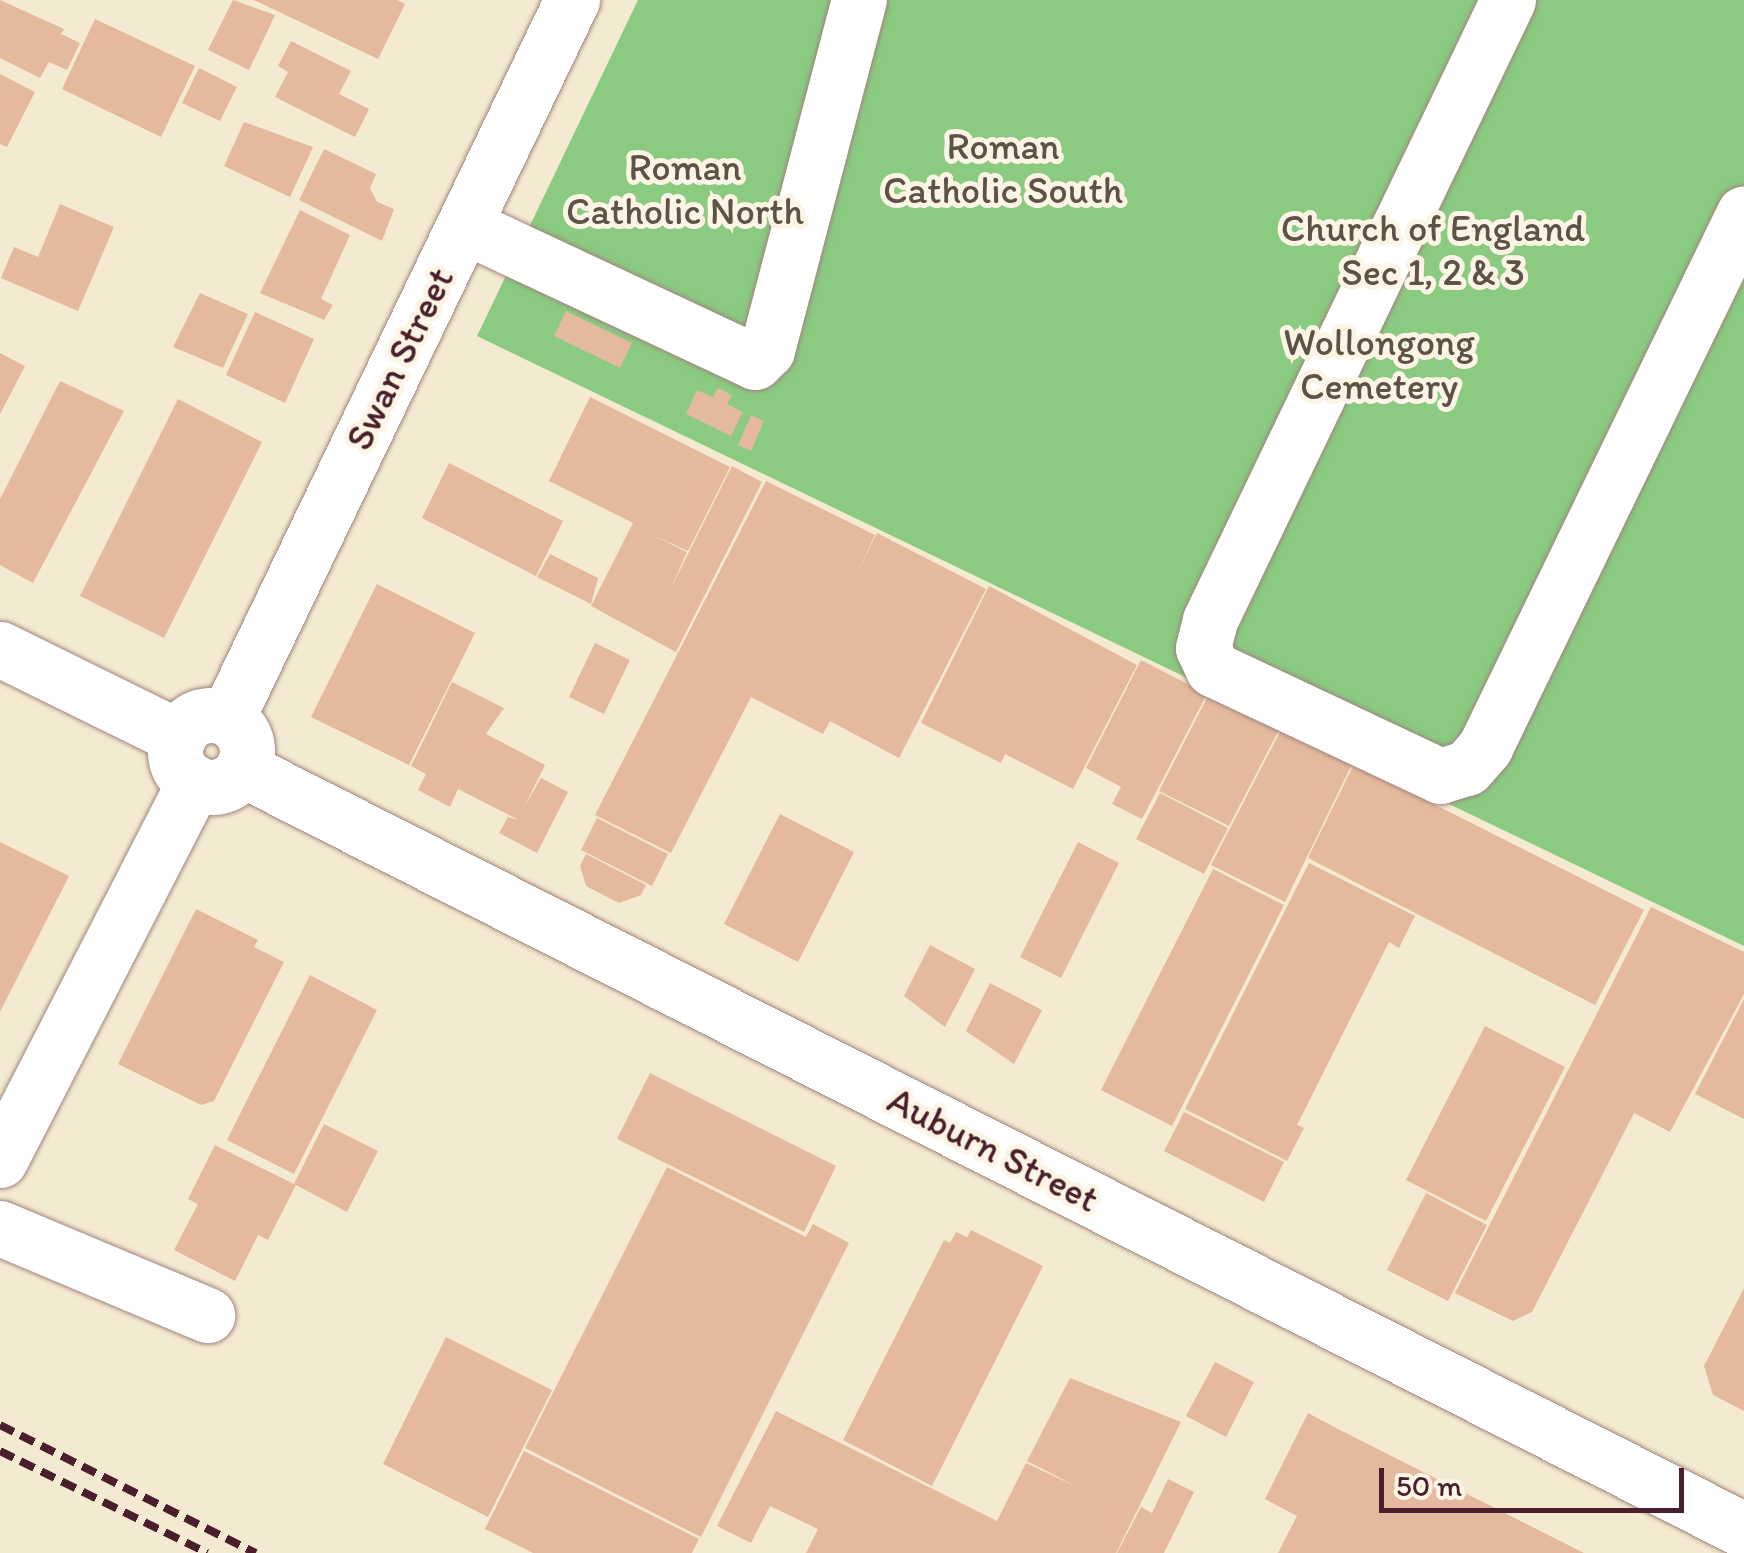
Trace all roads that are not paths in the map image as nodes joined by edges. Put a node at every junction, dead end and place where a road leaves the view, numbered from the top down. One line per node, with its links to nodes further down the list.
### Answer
1 (572, 0): 5 (street, Swan Street)
2 (859, 0): 5 (street)
3 (1508, 0): 4 (street)
4 (1741, 225)
5 (465, 226): 7 (street, Swan Street)
6 (0, 649): 7 (street, Auburn Street)
7 (211, 751): 8 (street, Swan Street); 11 (street, Auburn Street)
8 (0, 1160)
9 (0, 1228): 10 (street)
10 (207, 1314)
11 (1744, 1530)

